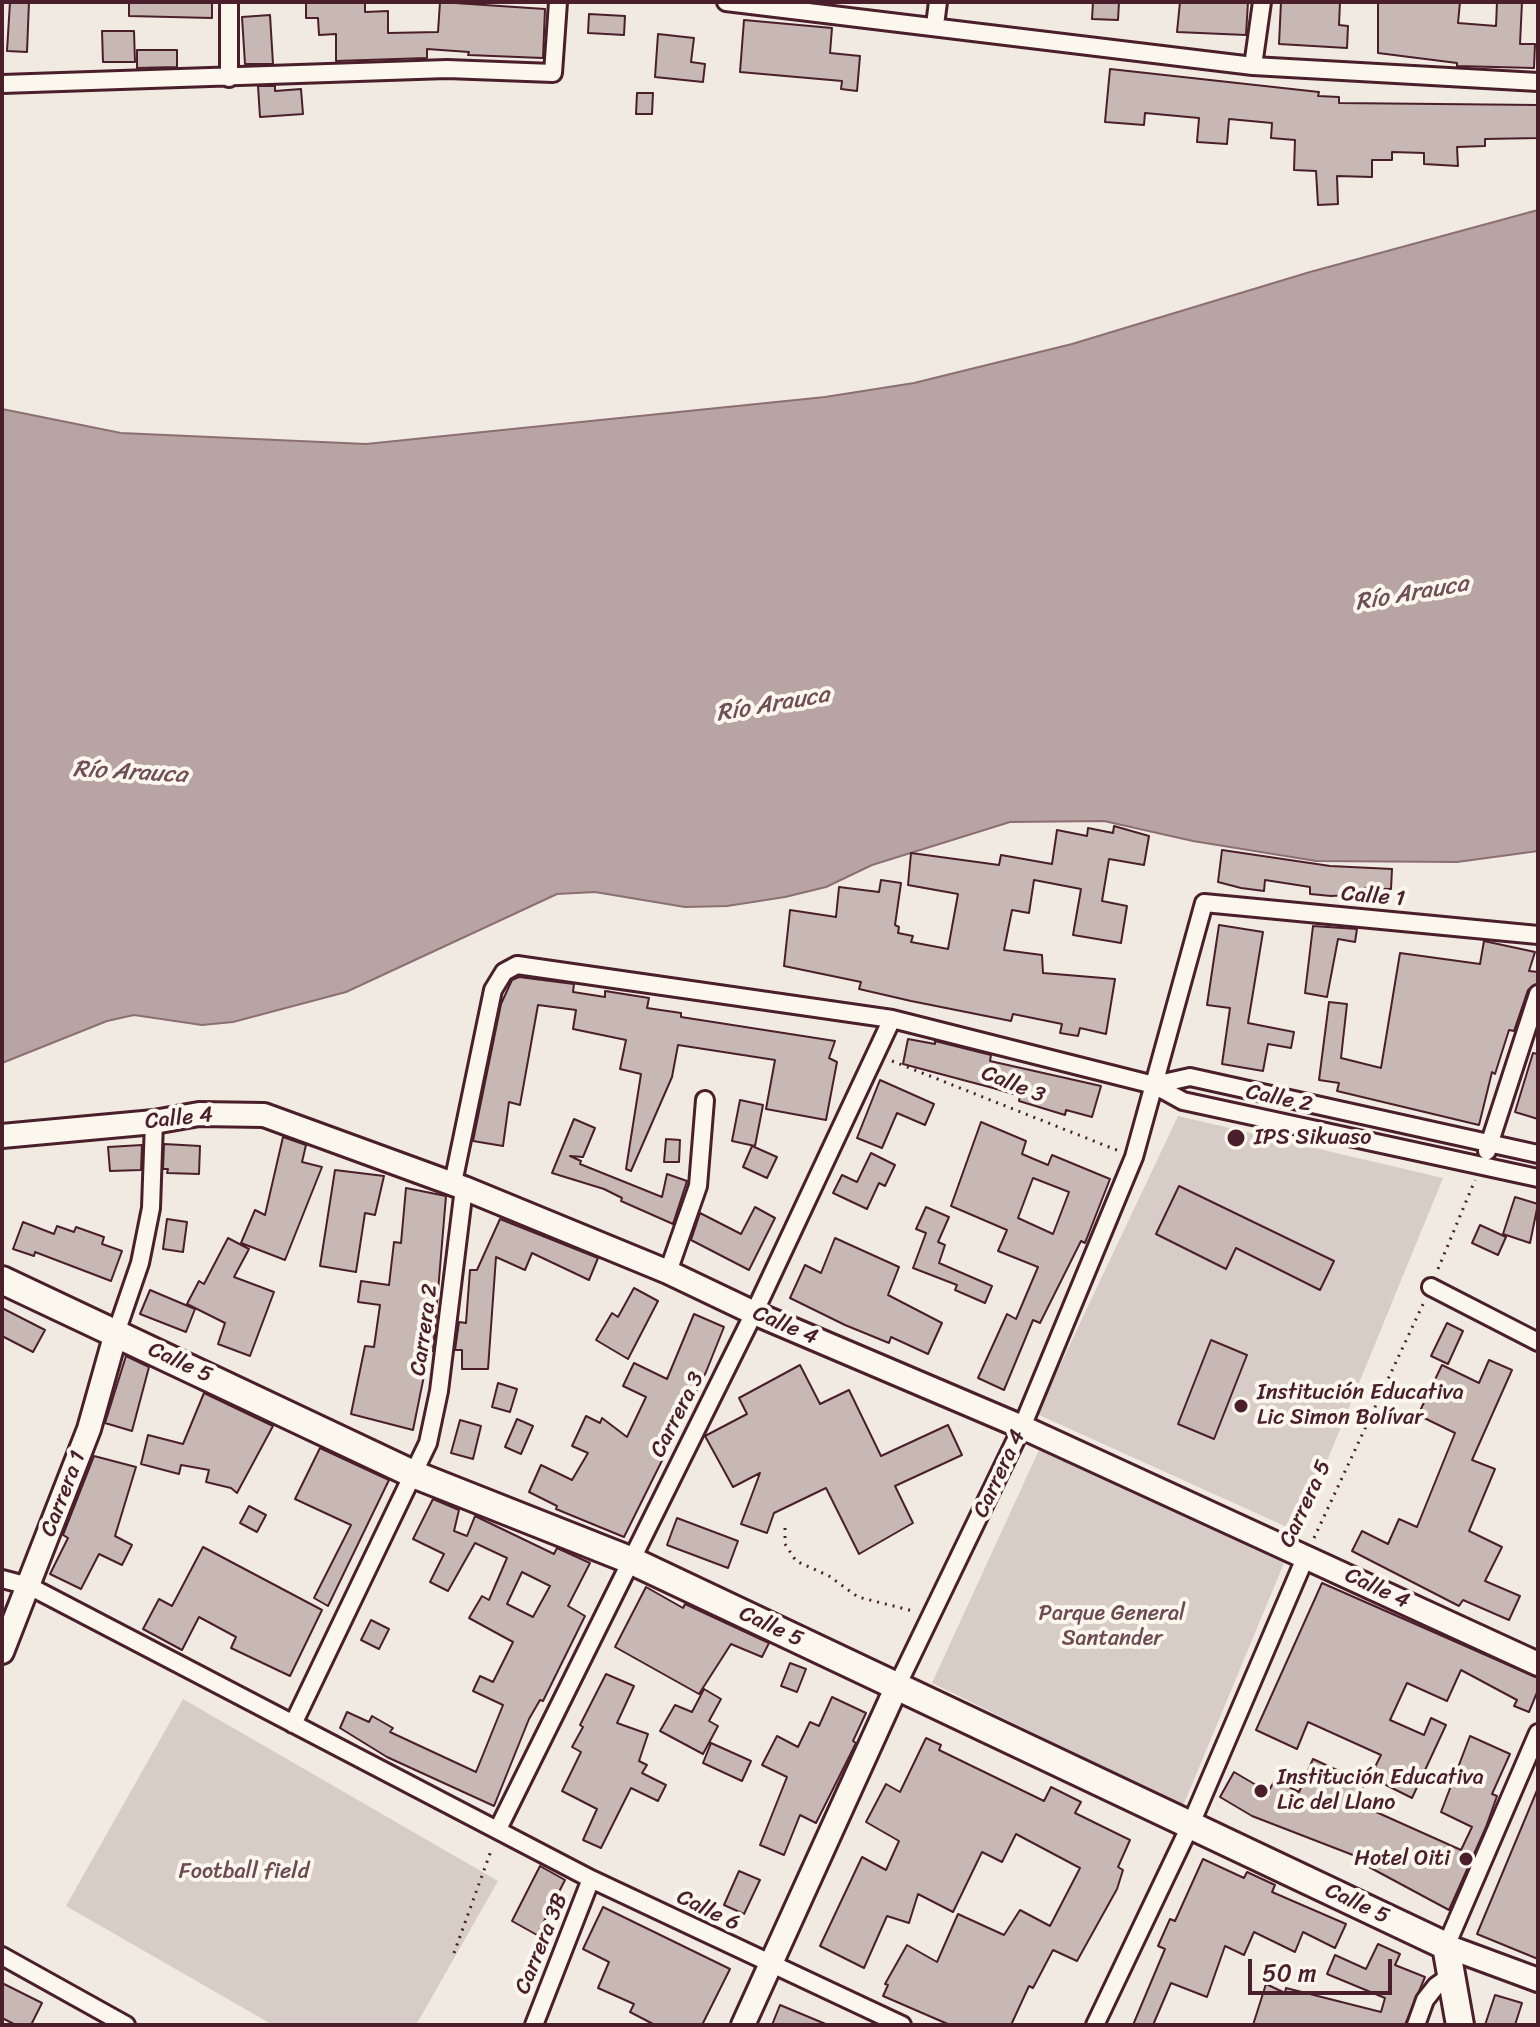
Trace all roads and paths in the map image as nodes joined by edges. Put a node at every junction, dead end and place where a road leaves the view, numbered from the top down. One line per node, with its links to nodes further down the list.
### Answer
1 (229, 2): 8 (street)
2 (558, 2): 8 (street)
3 (726, 2): 6 (street)
4 (938, 2): 6 (street)
5 (1262, 2): 7 (street)
6 (935, 25): 7 (street)
7 (1253, 66): 9 (street)
8 (229, 78): 10 (street)
9 (1538, 82)
10 (2, 84)
11 (1204, 903): 12 (street, Calle 1); 16 (street, Carrera 4)
12 (1538, 935)
13 (1538, 994): 20 (street)
14 (892, 1019): 15 (street, Carrera 3); 16 (street, Calle 2); 25 (street, Carrera 2)
15 (877, 1055): 22 (path, Calle 3); 29 (street, Carrera 3)
16 (1154, 1085): 20 (street, Calle 2); 22 (street, Carrera 4); 23 (street, Calle 2)
17 (705, 1100): 26 (street)
18 (154, 1122): 19 (street, Calle 4); 25 (street, Calle 4); 30 (street)
19 (2, 1136)
20 (1490, 1142): 21 (street, Calle 2); 23 (street)
21 (1538, 1154)
22 (1134, 1157): 32 (street, Carrera 4)
23 (1482, 1163): 24 (street, Calle 2); 28 (path, Carrera 5)
24 (1538, 1178)
25 (459, 1186): 26 (street, Calle 4); 33 (street, Carrera 2)
26 (668, 1272): 29 (street, Calle 4)
27 (2, 1280): 30 (main road, Calle 5)
28 (1431, 1287): 31 (street); 35 (path, Carrera 5)
29 (754, 1313): 32 (street, Calle 4); 36 (street, Carrera 3)
30 (116, 1333): 33 (main road, Calle 5); 38 (street, Carrera 1)
31 (1538, 1342)
32 (1022, 1427): 35 (street, Calle 4); 39 (street, Carrera 4)
33 (413, 1474): 36 (main road, Calle 5); 43 (street, Carrera 2)
34 (785, 1528): 39 (path)
35 (1306, 1556): 41 (street, Calle 4); 45 (street, Carrera 5)
36 (630, 1560): 42 (main road, Calle 5); 46 (street, Carrera 3)
37 (2, 1579): 38 (street, Calle 6)
38 (29, 1586): 40 (street, Carrera 1); 43 (street, Calle 6)
39 (932, 1616): 42 (street, Carrera 4)
40 (2, 1652)
41 (1538, 1664)
42 (897, 1686): 45 (main road, Calle 5); 51 (street, Carrera 4)
43 (293, 1724): 46 (street, Calle 6)
44 (1538, 1733): 48 (street)
45 (1190, 1826): 48 (main road, Calle 5); 59 (street, Carrera 5)
46 (498, 1829): 47 (street, Calle 6); 49 (path)
47 (591, 1879): 51 (street, Calle 6); 56 (street, Carrera 3B)
48 (1446, 1946): 52 (main road); 53 (street, Calle 5)
49 (454, 1953)
50 (2, 1956): 54 (street)
51 (771, 1965): 57 (street, Carrera 4); 58 (street, Calle 6)
52 (1450, 1976): 60 (street); 61 (main road)
53 (1538, 1980)
54 (103, 2020): 55 (street)
55 (126, 2025)
56 (534, 2025)
57 (743, 2025)
58 (902, 2025)
59 (1095, 2025)
60 (1416, 2025)
61 (1460, 2025)

